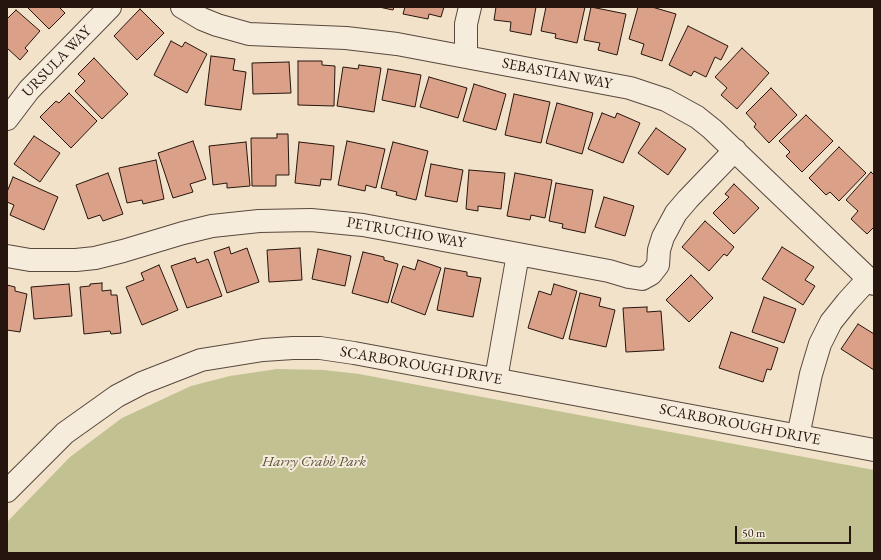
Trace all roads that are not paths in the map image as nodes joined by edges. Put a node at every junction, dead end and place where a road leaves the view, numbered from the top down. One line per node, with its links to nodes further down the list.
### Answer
1 (110, 7): 5 (street, URSULA WAY)
2 (182, 7): 4 (street, SEBASTIAN WAY)
3 (470, 7): 4 (street)
4 (466, 57): 6 (street, SEBASTIAN WAY)
5 (7, 119)
6 (735, 150): 7 (street, PETRUCHIO WAY); 9 (street, SEBASTIAN WAY)
7 (518, 254): 8 (street, PETRUCHIO WAY); 10 (street)
8 (7, 256)
9 (871, 281): 11 (street)
10 (496, 379): 11 (street, SCARBOROUGH DRIVE); 13 (street, SCARBOROUGH DRIVE)
11 (798, 436): 12 (street, SCARBOROUGH DRIVE)
12 (874, 450)
13 (7, 491)

